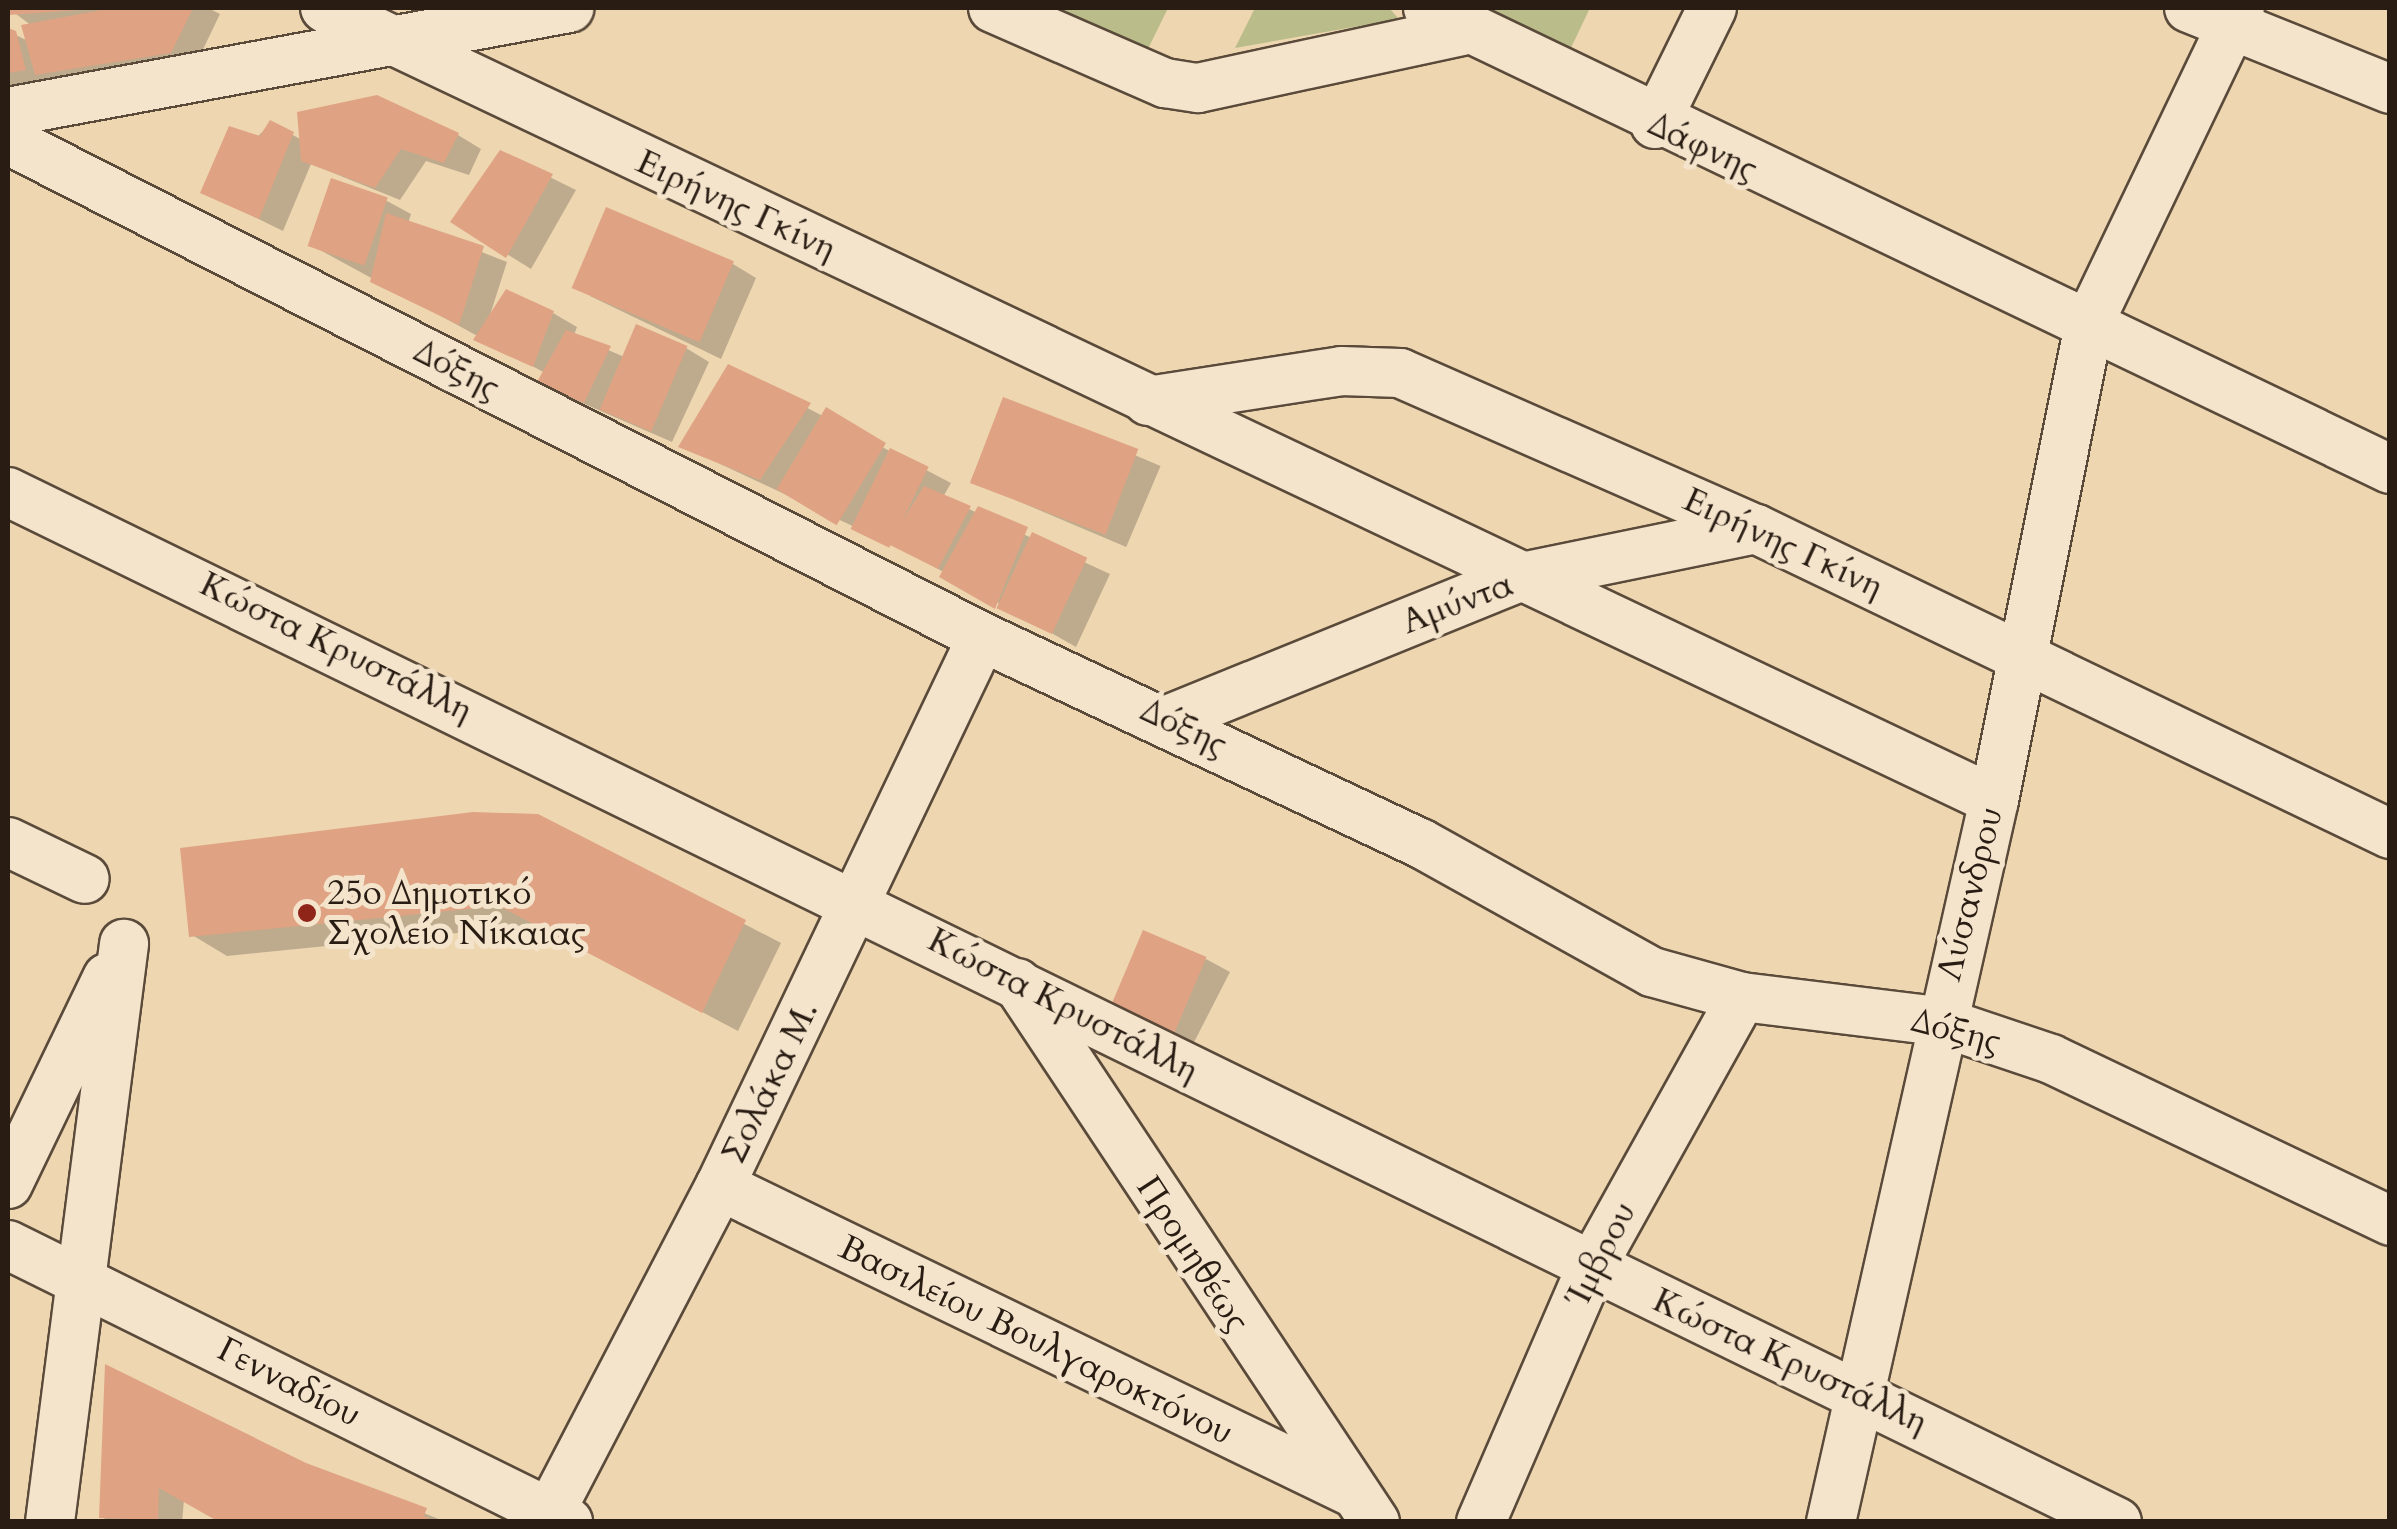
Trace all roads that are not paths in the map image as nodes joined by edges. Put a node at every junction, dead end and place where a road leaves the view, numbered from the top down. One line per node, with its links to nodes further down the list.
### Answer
1 (325, 8): 7 (street, Ειρήνης Γκίνη)
2 (569, 8): 7 (street)
3 (993, 8): 6 (street, Δάφνης)
4 (1712, 8): 10 (street)
5 (2220, 14): 8 (street); 12 (street, Λύσανδρου)
6 (1445, 20): 10 (street, Δάφνης)
7 (388, 39): 9 (street); 13 (street, Ειρήνης Γκίνη)
8 (2388, 88)
9 (8, 112)
10 (1655, 124): 12 (street, Δάφνης)
11 (8, 140): 18 (street, Δόξης)
12 (2089, 324): 14 (street, Δάφνης); 19 (street, Λύσανδρου)
13 (1148, 401): 16 (street, Ειρήνης Γκίνη); 17 (street, Ειρήνης Γκίνη)
14 (2390, 470)
15 (8, 492): 25 (street, Κώστα Κρυστάλλη)
16 (1756, 529): 17 (street, Αμύντα); 19 (street, Ειρήνης Γκίνη)
17 (1517, 578): 20 (street, Αμύντα); 21 (street, Ειρήνης Γκίνη)
18 (982, 636): 20 (street, Δόξης); 25 (street, Σολάκα Μ.)
19 (2021, 654): 21 (street, Λύσανδρου); 22 (street, Ειρήνης Γκίνη)
20 (1170, 719): 27 (street, Δόξης)
21 (1994, 800): 28 (street, Λύσανδρου)
22 (2390, 834)
23 (8, 842): 24 (street)
24 (84, 879)
25 (858, 902): 26 (street, Κώστα Κρυστάλλη); 30 (street, Σολάκα Μ.)
26 (1018, 983): 33 (street, Κώστα Κρυστάλλη); 36 (street, Προμηθέως)
27 (1742, 997): 28 (street, Δόξης); 33 (street, Ίμβρου)
28 (1938, 1021): 31 (street, Δόξης); 35 (street, Λύσανδρου)
29 (8, 1184): 34 (street)
30 (720, 1186): 36 (street, Βασιλείου Βουλγαροκτόνου); 37 (street, Σολάκα Μ.)
31 (2390, 1221)
32 (8, 1245): 34 (street, Γενναδίου)
33 (1591, 1268): 35 (street, Κώστα Κρυστάλλη); 39 (street, Ίμβρου)
34 (81, 1278): 37 (street, Γενναδίου); 38 (street)
35 (1859, 1392): 40 (street, Λύσανδρου); 41 (street, Κώστα Κρυστάλλη)
36 (1363, 1507)
37 (554, 1519)
38 (50, 1522)
39 (1481, 1522)
40 (1831, 1522)
41 (2117, 1522)

